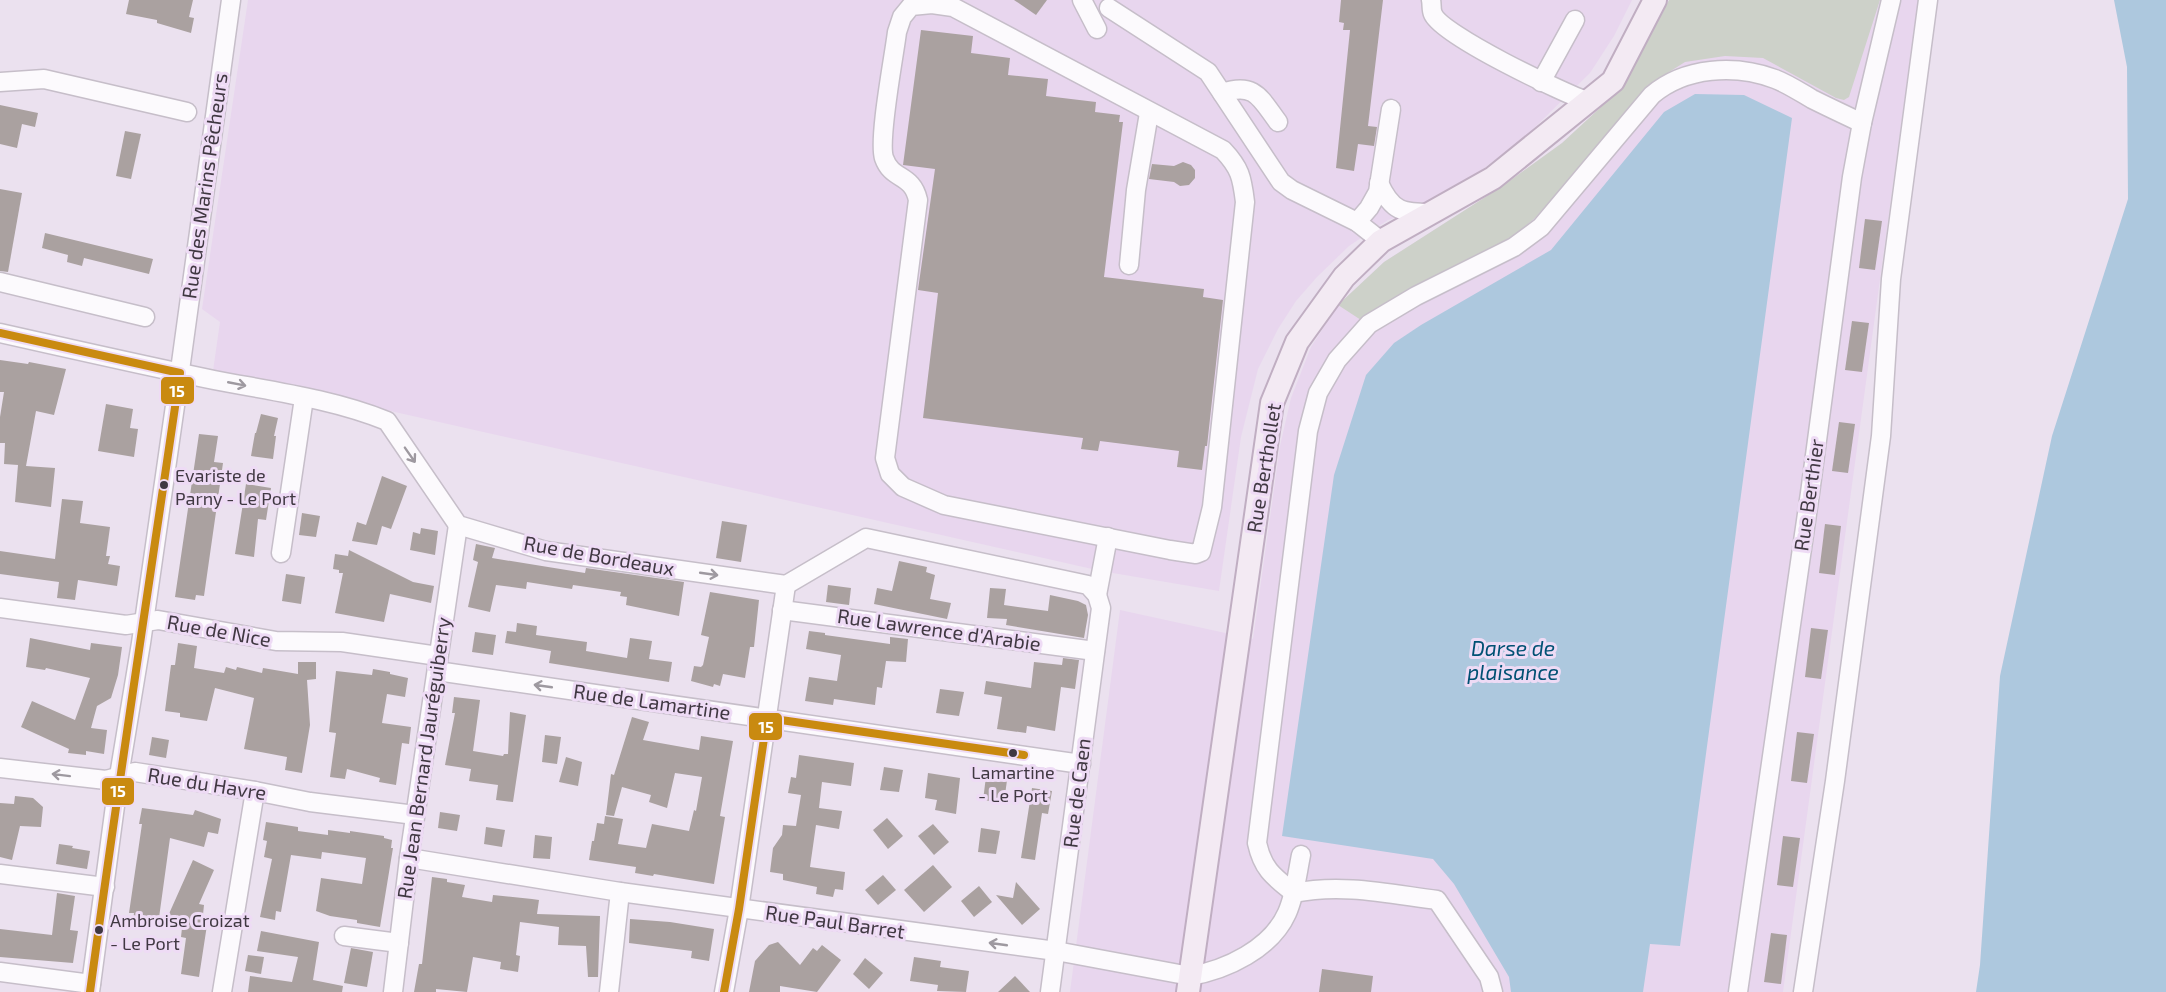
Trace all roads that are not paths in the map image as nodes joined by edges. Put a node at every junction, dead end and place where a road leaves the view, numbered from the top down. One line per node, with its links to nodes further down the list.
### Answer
1 (231, 0): 28 (street, Rue des Marins Pêcheurs)
2 (1082, 0): 10 (street)
3 (1422, 0): 8 (street)
4 (1655, 0): 14 (main road, Rue Berthollet)
5 (1891, 0): 19 (street, Rue Berthier)
6 (1928, 0): 66 (street)
7 (1109, 8): 13 (street)
8 (1432, 8): 12 (street)
9 (1575, 20): 12 (street)
10 (1097, 29)
11 (0, 82): 16 (street)
12 (1541, 82): 14 (street)
13 (1222, 93): 18 (street); 22 (street)
14 (1589, 102): 21 (main road, Rue Berthollet)
15 (1391, 109): 20 (street)
16 (187, 112)
17 (1149, 113): 24 (street); 31 (street); 31 (street)
18 (1278, 122)
19 (1862, 123): 51 (street); 65 (street, Rue Berthier)
20 (1379, 183): 21 (street); 22 (street)
21 (1431, 213): 23 (main road, Rue Berthollet)
22 (1357, 222): 23 (street)
23 (1381, 241): 57 (main road, Rue Berthollet)
24 (1129, 265)
25 (0, 282): 26 (street)
26 (146, 317)
27 (0, 333): 28 (street)
28 (180, 373): 29 (street, one-way to 29); 37 (street, Rue des Marins Pêcheurs)
29 (304, 398): 30 (street, one-way to 30); 32 (street)
30 (458, 525): 33 (street, Rue de Bordeaux, one-way to 33); 39 (street, Rue Jean Bernard Jauréguiberry)
31 (1108, 537): 34 (street, Rue de Caen)
32 (281, 553)
33 (786, 585): 34 (street); 36 (street)
34 (1097, 595): 38 (street, Rue de Caen)
35 (0, 608): 37 (street, Rue de Nice)
36 (782, 610): 38 (street, Rue Lawrence d'Arabie); 40 (street)
37 (144, 623): 39 (street, Rue de Nice); 43 (street, Rue des Marins Pêcheurs)
38 (1095, 651): 41 (street, Rue de Caen)
39 (438, 663): 40 (street, Rue de Lamartine, one-way to 39); 45 (street, Rue Jean Bernard Jauréguiberry)
40 (767, 718): 41 (street, Rue de Lamartine); 52 (street)
41 (1081, 764): 55 (street, Rue de Caen)
42 (0, 768): 43 (street, Rue du Havre, one-way to 42)
43 (119, 776): 44 (street, Rue du Havre); 49 (street, Rue des Marins Pêcheurs)
44 (255, 791): 45 (street, Rue du Havre); 59 (street)
45 (416, 816): 47 (street, Rue Jean Bernard Jauréguiberry)
46 (1301, 855): 51 (street)
47 (409, 858): 50 (street, Rue Paul Barret); 54 (street, Rue Jean Bernard Jauréguiberry)
48 (0, 874): 49 (street)
49 (105, 887): 58 (street, Rue des Marins Pêcheurs)
50 (620, 892): 52 (street, Rue Paul Barret); 61 (street)
51 (1294, 893): 57 (street); 64 (street)
52 (739, 909): 55 (street, Rue Paul Barret, one-way to 52); 62 (street)
53 (344, 936): 54 (street)
54 (399, 943): 60 (street, Rue Jean Bernard Jauréguiberry)
55 (1056, 951): 57 (street, Rue Paul Barret); 63 (street, Rue de Caen)
56 (0, 972): 58 (street)
57 (1189, 984)
58 (90, 988)
59 (222, 992)
60 (393, 992)
61 (609, 992)
62 (724, 992)
63 (1050, 992)
64 (1493, 992)
65 (1738, 992)
66 (1803, 992)

